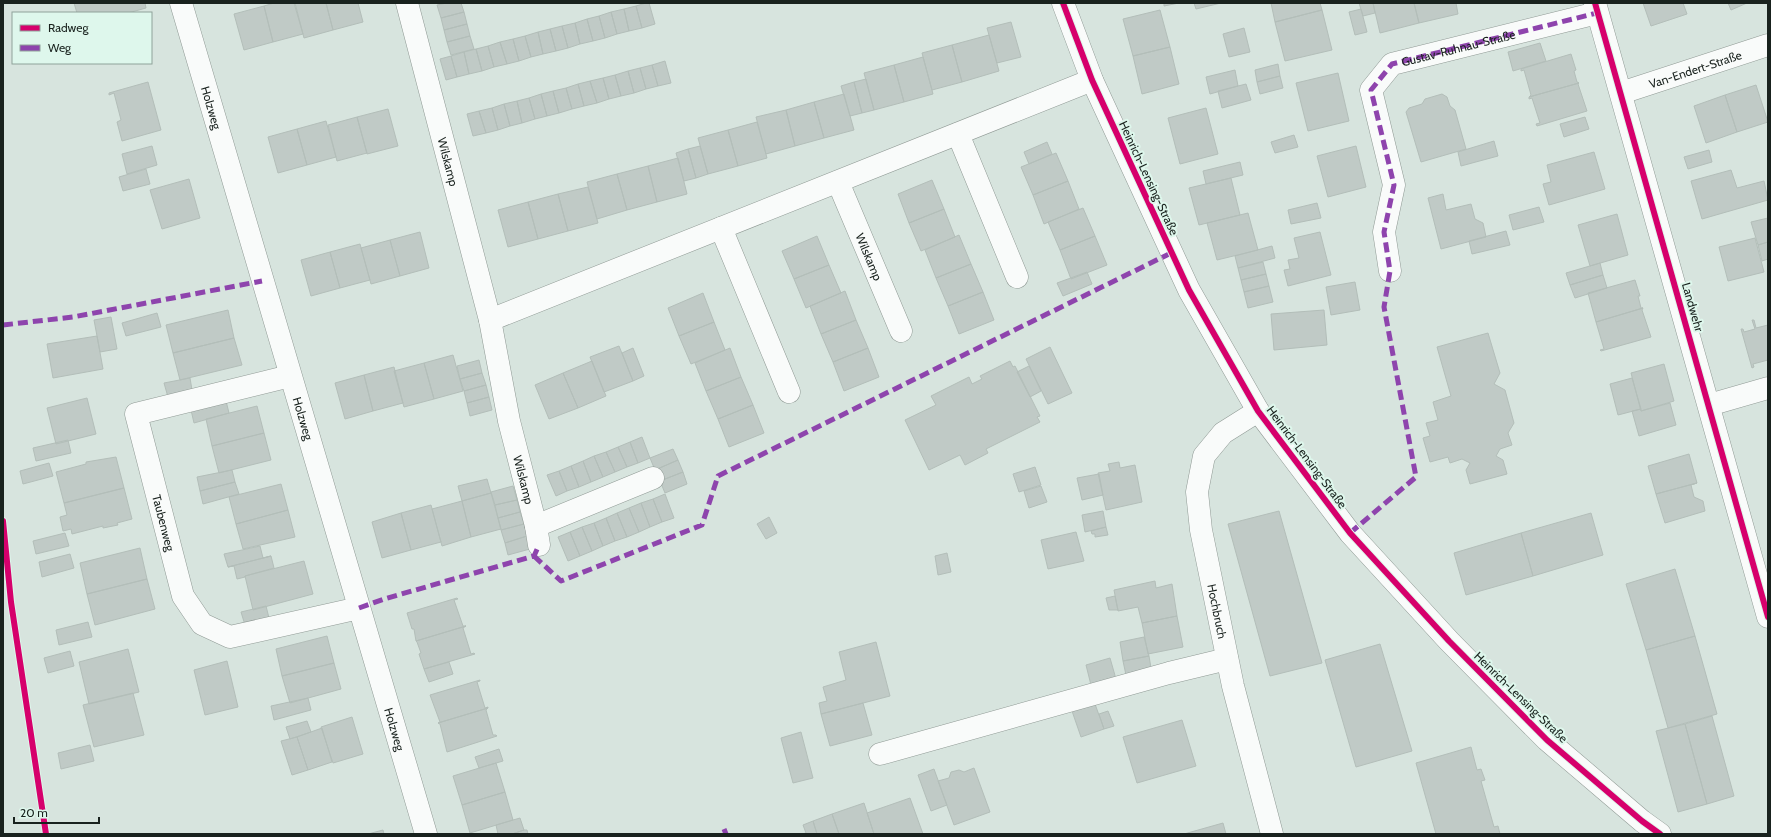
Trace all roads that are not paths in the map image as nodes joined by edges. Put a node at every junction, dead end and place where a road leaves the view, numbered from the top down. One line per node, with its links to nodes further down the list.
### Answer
1 (181, 3): 15 (street, Holzweg)
2 (407, 3): 13 (street, Wilskamp)
3 (1063, 3): 6 (street, Heinrich-Lensing-Straße)
4 (1596, 8): 7 (street, Landwehr); 11 (street, Gustav-Ruhnau-Straße)
5 (1768, 45): 7 (street, Van-Endert-Straße)
6 (1092, 80): 8 (street); 19 (street, Heinrich-Lensing-Straße)
7 (1621, 93): 18 (street, Landwehr)
8 (958, 134): 9 (street); 12 (street)
9 (838, 182): 10 (street); 14 (street, Wilskamp)
10 (721, 228): 13 (street); 17 (street)
11 (1390, 271)
12 (1017, 277)
13 (490, 320): 20 (street, Wilskamp)
14 (901, 331)
15 (290, 376): 21 (street, Holzweg); 21 (street, Taubenweg)
16 (1768, 388): 18 (street)
17 (789, 392)
18 (1710, 405): 22 (street, Landwehr)
19 (1258, 411): 23 (street, Hochbruch); 27 (street, Heinrich-Lensing-Straße)
20 (654, 478)
21 (359, 608): 25 (street, Holzweg)
22 (1768, 618)
23 (1228, 659): 24 (street); 26 (street, Hochbruch)
24 (880, 754)
25 (426, 834)
26 (1272, 834)
27 (1660, 834)

